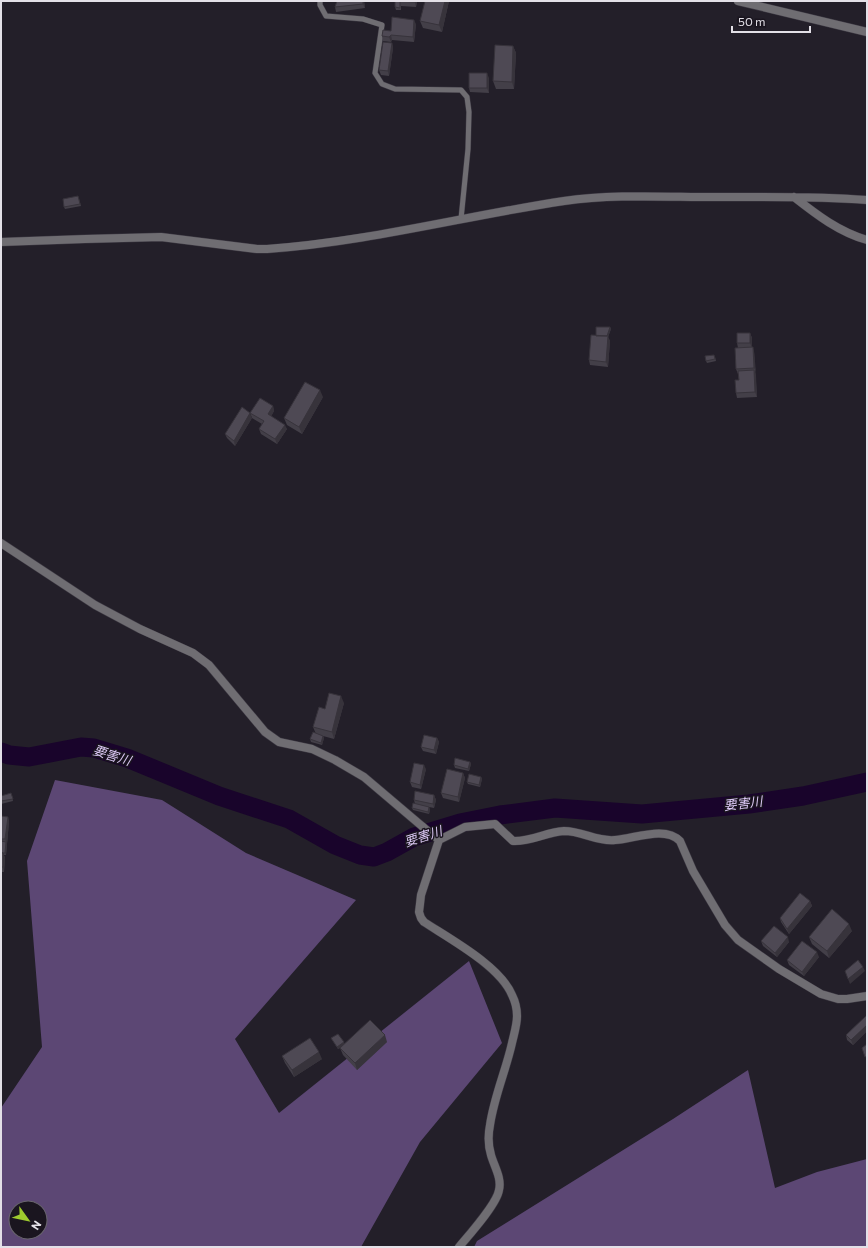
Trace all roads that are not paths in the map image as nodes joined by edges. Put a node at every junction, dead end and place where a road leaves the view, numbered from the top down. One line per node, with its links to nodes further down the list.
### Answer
1 (320, 1): 6 (lane)
2 (738, 1): 3 (street)
3 (867, 32)
4 (794, 197): 5 (street); 6 (street); 7 (street)
5 (867, 200)
6 (461, 219): 8 (street)
7 (867, 240)
8 (1, 242)
9 (1, 542): 10 (street)
10 (436, 838): 11 (street); 12 (street)
11 (867, 996)
12 (459, 1247)

